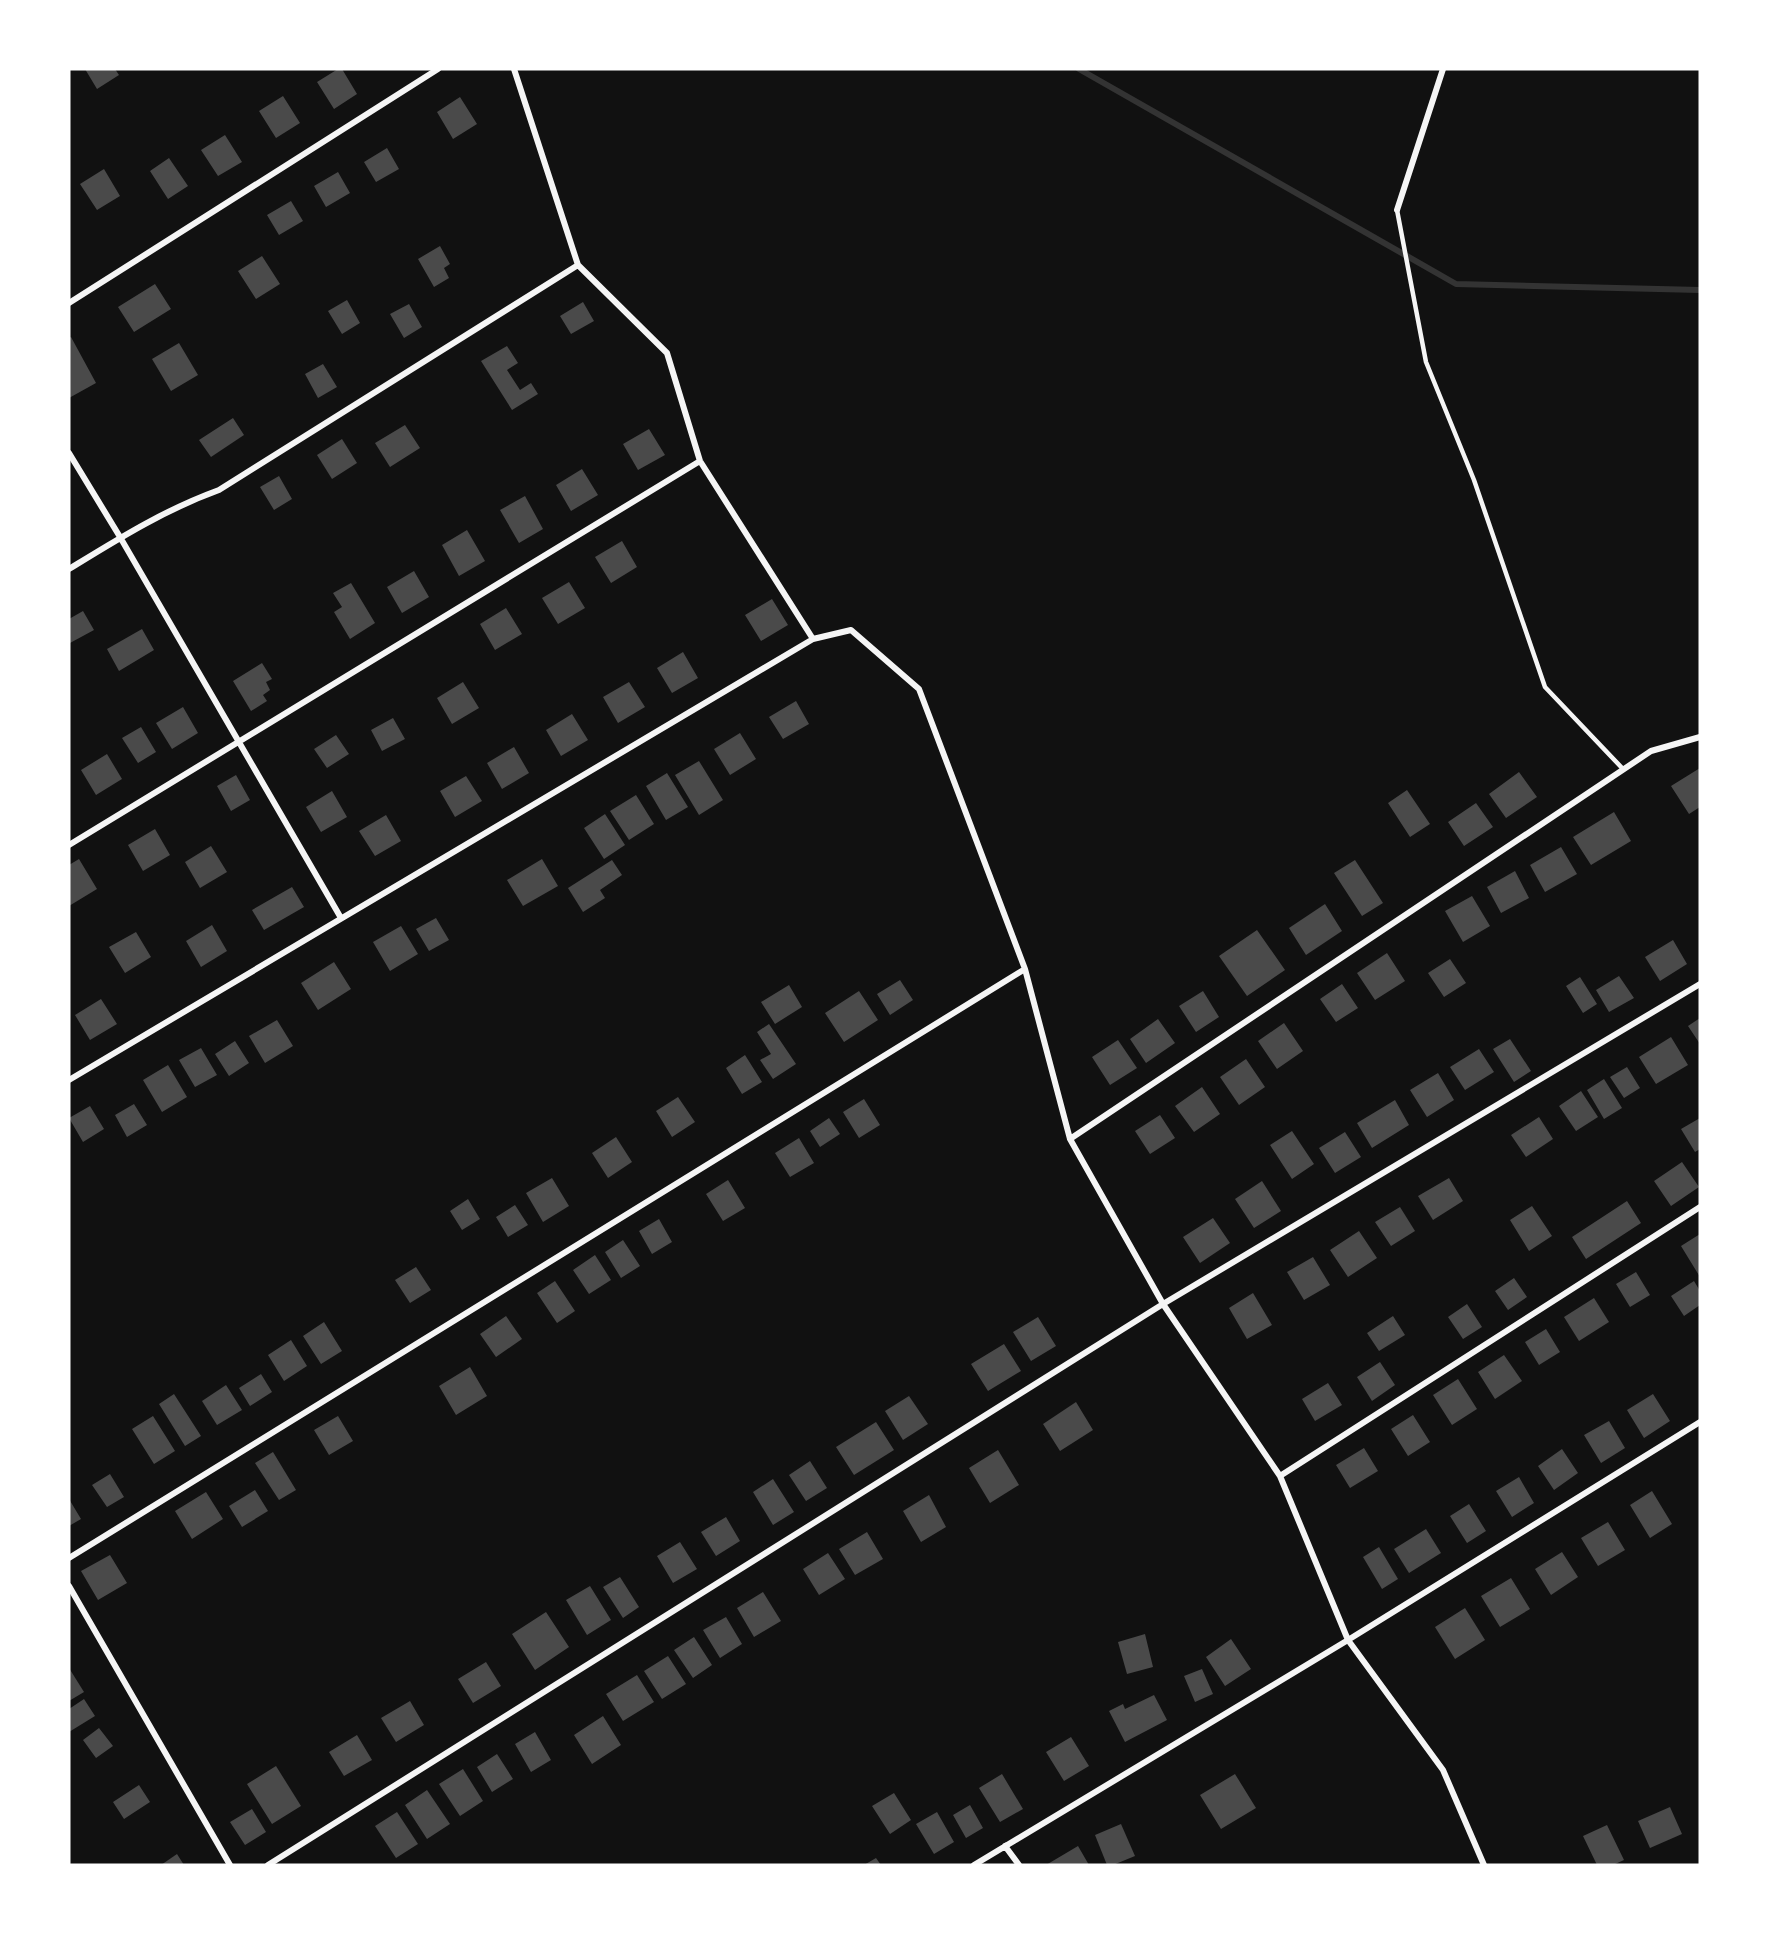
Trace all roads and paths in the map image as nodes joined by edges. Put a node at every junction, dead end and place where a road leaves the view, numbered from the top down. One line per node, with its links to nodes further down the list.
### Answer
1 (438, 69): 6 (street)
2 (513, 69): 5 (street)
3 (1443, 69): 4 (street)
4 (1397, 210): 14 (lane)
5 (578, 265): 8 (street); 9 (street)
6 (69, 303)
7 (69, 453): 9 (street)
8 (700, 461): 11 (street); 13 (street)
9 (120, 537): 10 (street); 13 (street)
10 (69, 569)
11 (813, 639): 16 (street); 17 (street)
12 (1700, 736): 14 (street)
13 (239, 742): 15 (street); 16 (street)
14 (1623, 770): 20 (street)
15 (69, 845)
16 (341, 918): 19 (street)
17 (1025, 969): 20 (street); 25 (street)
18 (1700, 984): 22 (street)
19 (69, 1080)
20 (1070, 1139): 22 (street)
21 (1700, 1208): 24 (street)
22 (1163, 1304): 24 (street); 30 (street)
23 (1700, 1422): 27 (street)
24 (1280, 1476): 27 (street)
25 (69, 1558)
26 (69, 1586): 29 (street)
27 (1348, 1640): 28 (street); 33 (street)
28 (1005, 1846): 31 (street); 32 (street)
29 (230, 1865)
30 (268, 1865)
31 (974, 1865)
32 (1018, 1865)
33 (1484, 1865)

